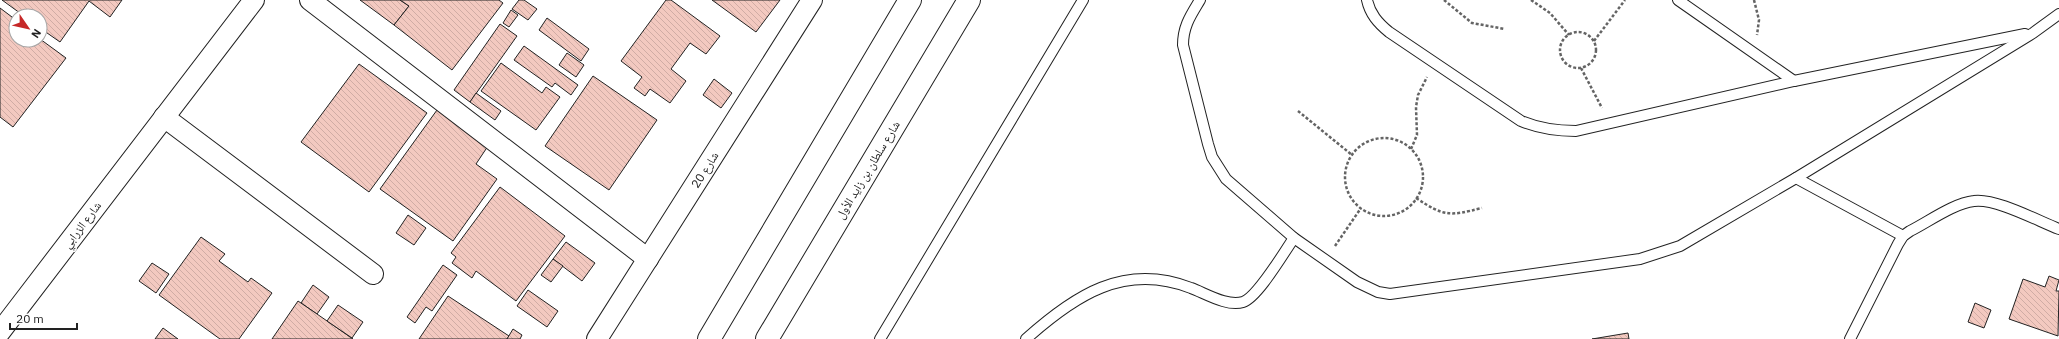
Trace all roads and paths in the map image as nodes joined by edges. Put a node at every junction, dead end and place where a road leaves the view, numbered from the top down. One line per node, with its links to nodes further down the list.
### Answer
1 (254, 0): 24 (street, شارع الزرابي)
2 (310, 0): 35 (street)
3 (812, 0): 35 (street, شارع 20)
4 (910, 0): 40 (main road)
5 (969, 0): 41 (main road, شارع سلطان بن زايد الأول)
6 (1083, 0): 42 (lane)
7 (1200, 0): 34 (lane)
8 (1367, 0): 20 (lane)
9 (1444, 0): 15 (path)
10 (1531, 0): 17 (path)
11 (1625, 0): 18 (path)
12 (1678, 0): 19 (lane)
13 (1754, 0): 19 (path)
14 (2059, 14): 16 (lane)
15 (1505, 29)
16 (2033, 33): 22 (lane); 28 (lane)
17 (1569, 34): 18 (path); 21 (path)
18 (1594, 41): 21 (path)
19 (1749, 49): 22 (lane)
20 (1436, 63): 25 (lane); 26 (path)
21 (1581, 68): 25 (path)
22 (1794, 81): 25 (lane)
23 (1298, 111): 27 (path)
24 (164, 117): 37 (street); 38 (street, شارع الزرابي)
25 (1610, 123)
26 (1411, 149): 27 (path); 29 (path)
27 (1352, 155): 30 (path)
28 (1796, 178): 33 (lane); 36 (lane)
29 (1416, 198): 30 (path); 31 (path)
30 (1361, 208): 36 (path)
31 (1482, 208)
32 (2059, 229): 33 (lane)
33 (1903, 236): 44 (lane)
34 (1294, 238): 36 (lane); 43 (lane)
35 (648, 259): 39 (street, شارع 20)
36 (1325, 260)
37 (373, 274)
38 (0, 332)
39 (597, 339)
40 (709, 339)
41 (767, 339)
42 (880, 339)
43 (1026, 339)
44 (1850, 339)

